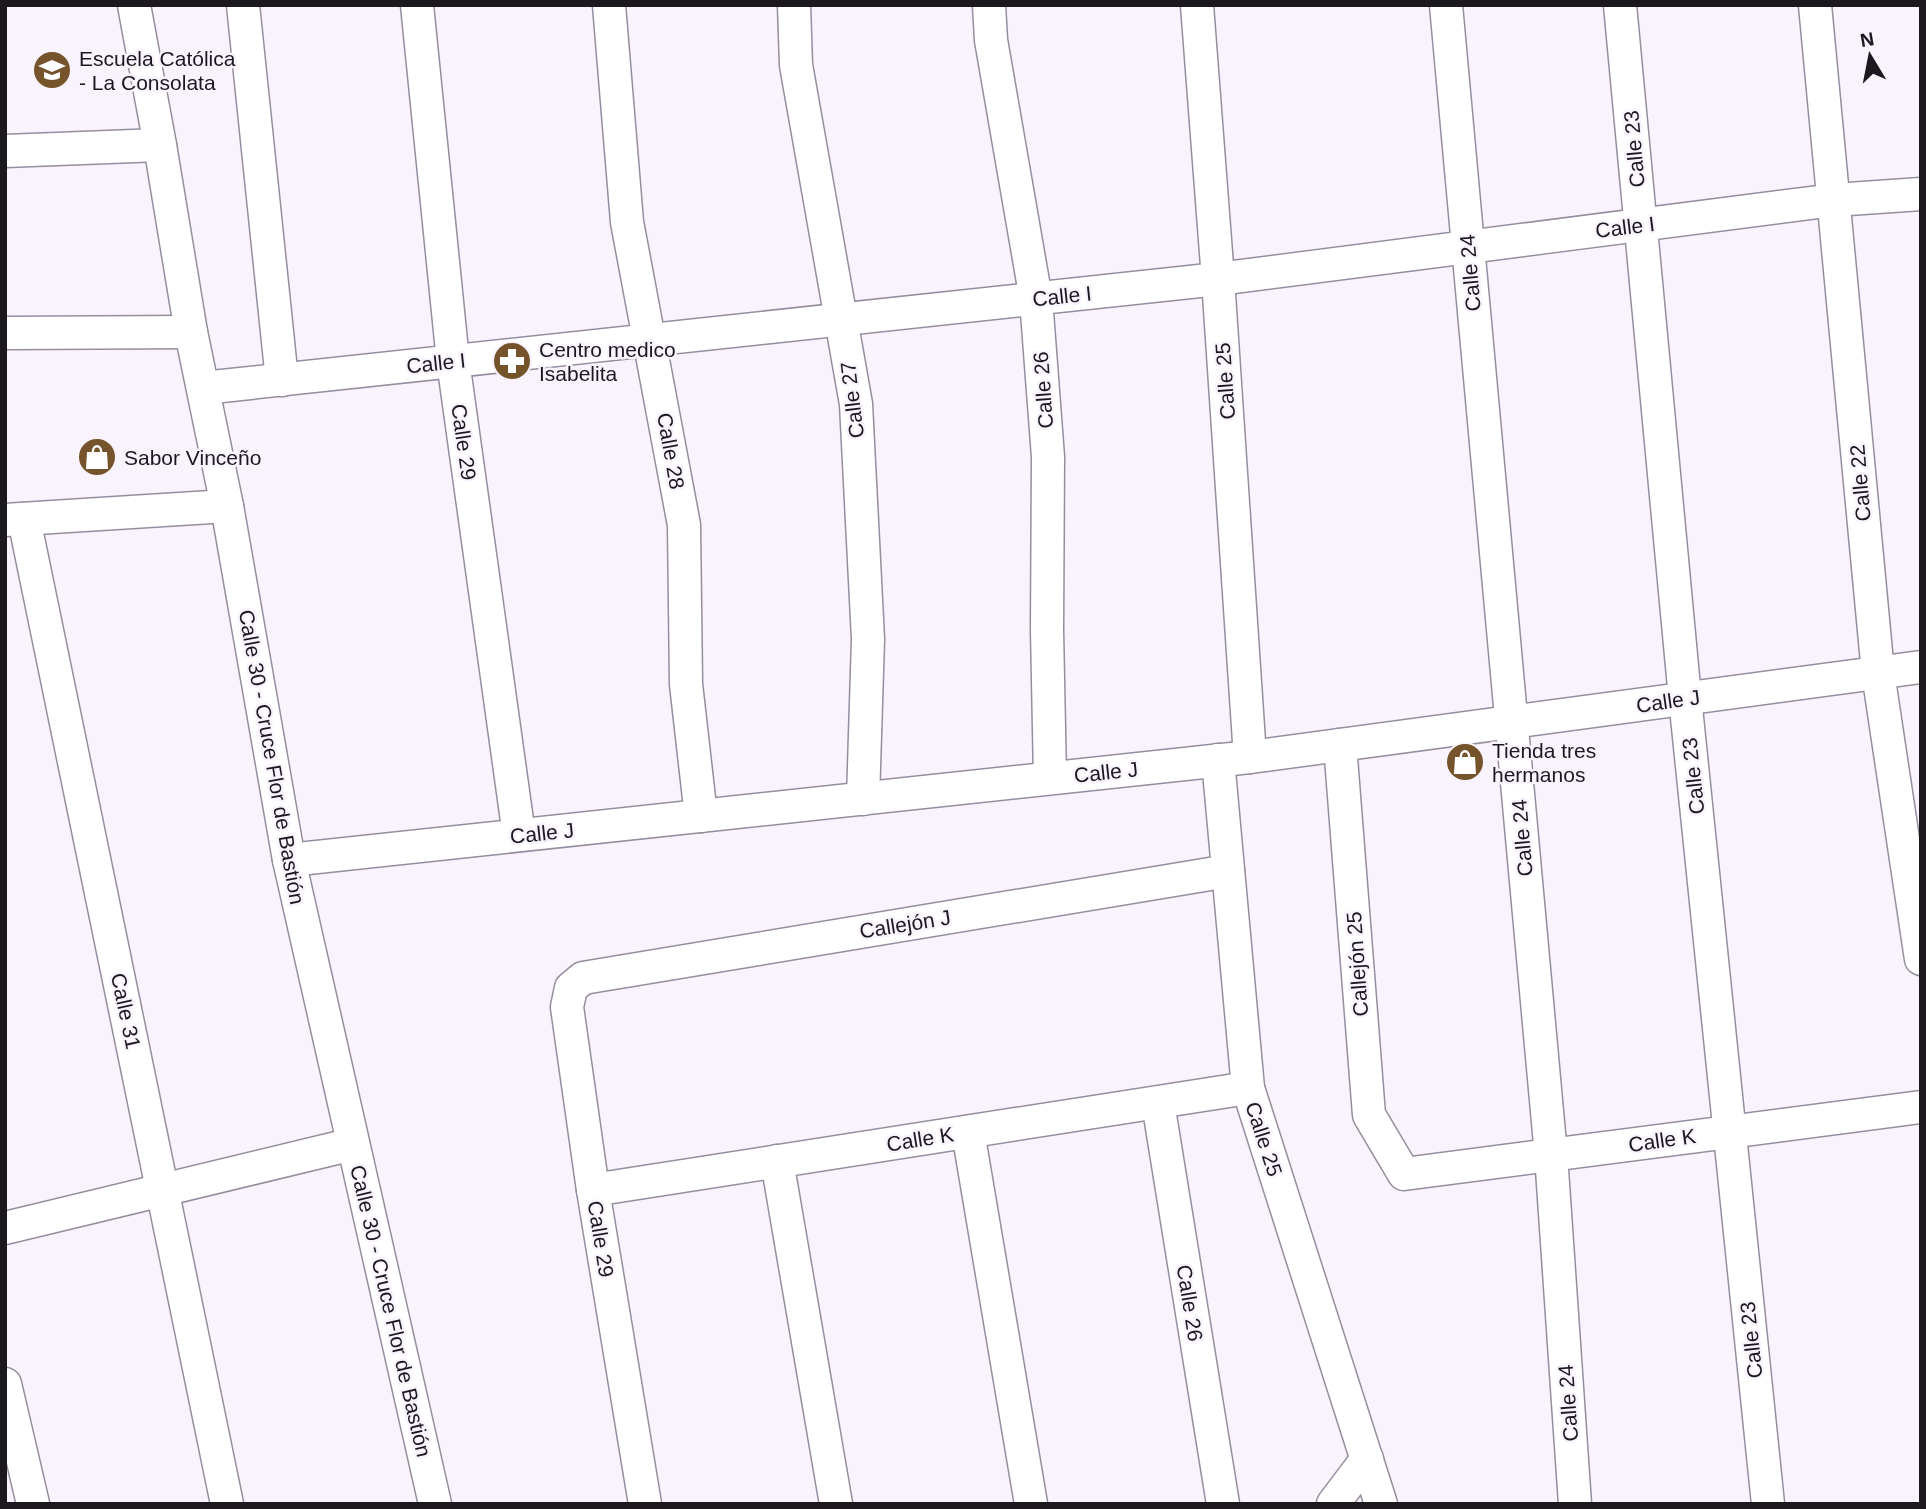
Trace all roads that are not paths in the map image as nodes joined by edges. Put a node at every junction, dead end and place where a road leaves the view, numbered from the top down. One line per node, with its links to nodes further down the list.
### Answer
1 (134, 5): 11 (street, Calle 30 - Cruce Flor de Bastión)
2 (243, 5): 24 (street)
3 (417, 5): 23 (street, Calle 29)
4 (609, 5): 22 (street, Calle 28)
5 (794, 5): 19 (street, Calle 27)
6 (989, 5): 18 (street, Calle 26)
7 (1197, 5): 17 (street, Calle 25)
8 (1446, 5): 16 (street, Calle 24)
9 (1620, 5): 15 (street, Calle 23)
10 (1815, 5): 14 (street, Calle 22)
11 (160, 145): 12 (street); 20 (street, Calle 30 - Cruce Flor de Bastión)
12 (5, 151)
13 (1921, 194): 14 (street, Calle I)
14 (1834, 200): 15 (street, Calle I); 29 (street, Calle 22)
15 (1641, 225): 16 (street, Calle I); 30 (street, Calle 23)
16 (1468, 247): 17 (street, Calle I); 31 (street, Calle 24)
17 (1218, 279): 18 (street, Calle I); 33 (street, Calle 25)
18 (1036, 299): 19 (street, Calle I); 35 (street, Calle 26)
19 (841, 318): 22 (street, Calle I); 36 (street, Calle 27)
20 (191, 332): 21 (street); 25 (street, Calle 30 - Cruce Flor de Bastión)
21 (5, 333)
22 (648, 341): 23 (street, Calle I); 37 (street, Calle 28)
23 (453, 361): 24 (street, Calle I); 38 (street, Calle 29)
24 (282, 380): 25 (street, Calle I)
25 (203, 388): 26 (street, Calle 30 - Cruce Flor de Bastión)
26 (227, 506): 27 (street); 39 (street, Calle 30 - Cruce Flor de Bastión)
27 (15, 520): 52 (street, Calle 31)
28 (1921, 667): 29 (street, Calle J)
29 (1878, 673): 30 (street, Calle J); 41 (street, Calle 22)
30 (1685, 698): 31 (street, Calle J); 46 (street, Calle 23)
31 (1511, 722): 32 (street, Calle J); 49 (street, Calle 24)
32 (1340, 745): 33 (street, Calle J); 51 (street, Callejón 25)
33 (1250, 757): 34 (street, Calle J)
34 (1218, 760): 35 (street, Calle J); 40 (street, Calle 25)
35 (1050, 778): 36 (street, Calle J)
36 (863, 799): 37 (street, Calle J)
37 (701, 816): 38 (street, Calle J)
38 (519, 835): 39 (street, Calle J)
39 (289, 860): 48 (street, Calle 30 - Cruce Flor de Bastión)
40 (1228, 871): 42 (street, Callejón J); 43 (street, Calle 25)
41 (1921, 959)
42 (583, 978): 53 (street, Calle 29)
43 (1248, 1088): 44 (street, Calle K); 56 (street, Calle 25)
44 (1158, 1102): 47 (street, Calle K); 63 (street, Calle 26)
45 (1921, 1107): 46 (street, Calle K)
46 (1730, 1131): 49 (street, Calle K); 67 (street, Calle 23)
47 (968, 1132): 50 (street, Calle K); 62 (street)
48 (353, 1144): 52 (street); 59 (street, Calle 30 - Cruce Flor de Bastión)
49 (1551, 1155): 51 (street, Calle K); 66 (street, Calle 24)
50 (777, 1161): 53 (street, Calle K); 61 (street)
51 (1404, 1174)
52 (163, 1189): 54 (street); 58 (street, Calle 31)
53 (593, 1190): 60 (street, Calle 29)
54 (5, 1228)
55 (5, 1384): 57 (street)
56 (1367, 1459): 64 (street); 65 (street, Calle 25)
57 (33, 1504)
58 (227, 1504)
59 (435, 1504)
60 (645, 1504)
61 (836, 1504)
62 (1031, 1504)
63 (1223, 1504)
64 (1333, 1504)
65 (1381, 1504)
66 (1575, 1504)
67 (1768, 1504)

